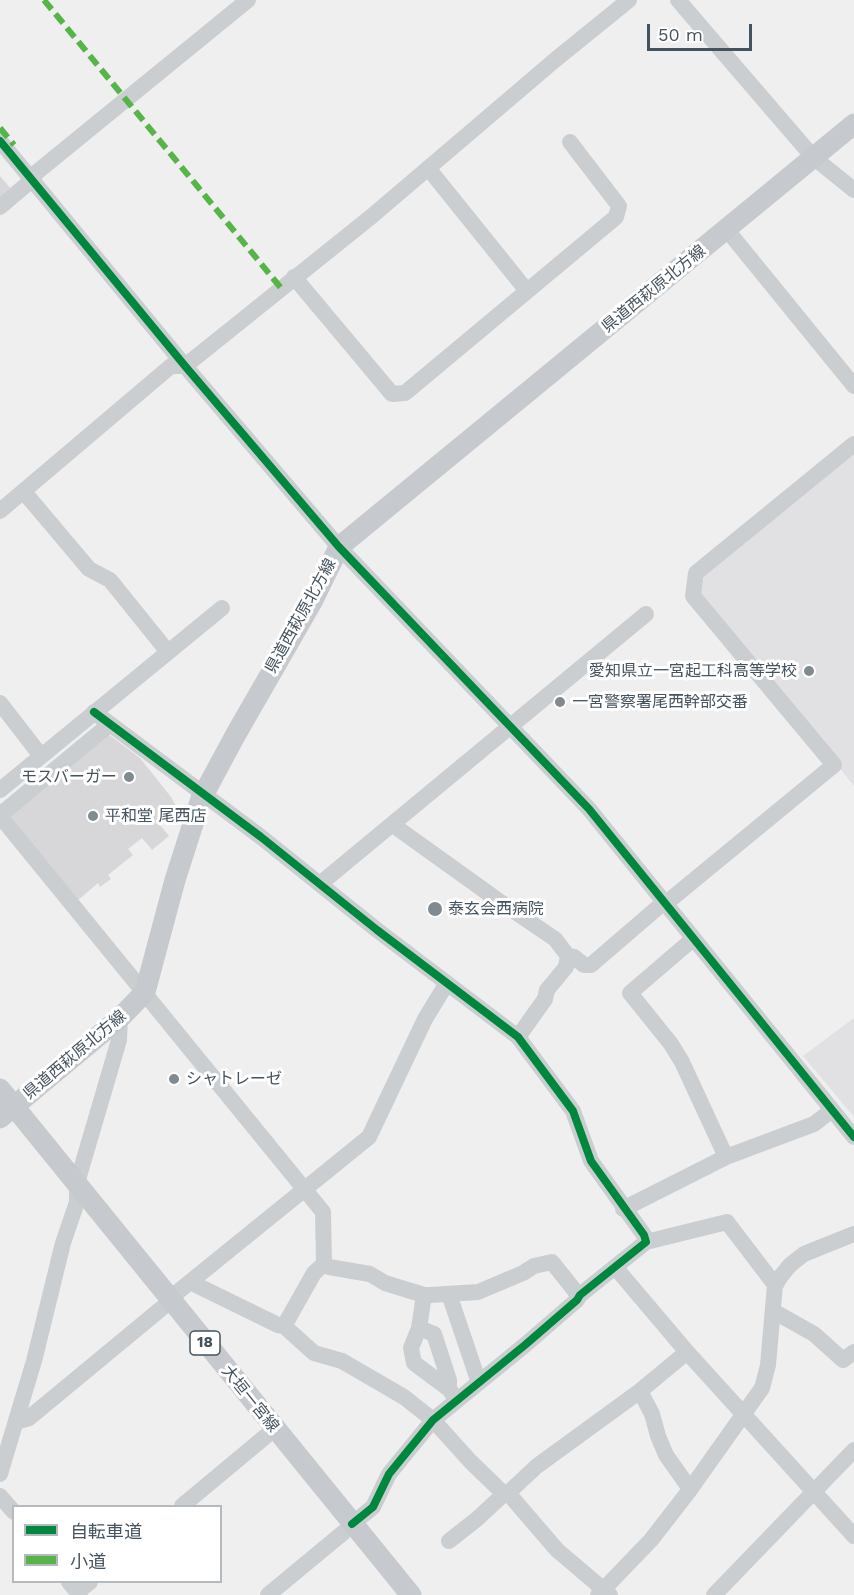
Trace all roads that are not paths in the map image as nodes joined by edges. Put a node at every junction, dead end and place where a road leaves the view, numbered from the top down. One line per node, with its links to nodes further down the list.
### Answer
1 (248, 0): 9 (street)
2 (629, 0): 8 (street)
3 (678, 0): 7 (street)
4 (854, 124): 7 (main road, 県道西萩原北方線)
5 (0, 141): 9 (street)
6 (570, 142): 14 (street)
7 (813, 157): 10 (street); 12 (main road, 県道西萩原北方線)
8 (428, 168): 13 (street); 14 (street)
9 (32, 180): 11 (street); 15 (street)
10 (854, 190)
11 (0, 207)
12 (727, 230): 16 (street); 20 (main road, 県道西萩原北方線)
13 (294, 277): 14 (street); 15 (street)
14 (527, 291)
15 (185, 366): 18 (street); 20 (street)
16 (854, 386)
17 (854, 444): 34 (street)
18 (24, 492): 19 (street); 23 (street)
19 (0, 511)
20 (339, 548): 27 (street); 30 (main road, 県道西萩原北方線)
21 (222, 608): 23 (street)
22 (646, 614): 27 (street)
23 (168, 652): 25 (street)
24 (0, 703): 28 (street)
25 (94, 712): 26 (street); 28 (street)
26 (110, 724): 30 (street); 31 (street)
27 (510, 726): 32 (street); 34 (street)
28 (41, 756): 29 (street)
29 (0, 790)
30 (204, 794): 33 (street); 38 (main road, 県道西萩原北方線)
31 (0, 816): 38 (street)
32 (393, 825): 33 (street); 36 (street)
33 (321, 883): 37 (street)
34 (664, 904): 35 (street); 36 (street)
35 (693, 939): 42 (street); 45 (street)
36 (568, 956): 40 (street)
37 (447, 983): 40 (street); 46 (street)
38 (145, 992): 39 (main road, 県道西萩原北方線); 46 (street)
39 (120, 1018): 43 (main road, 県道西萩原北方線); 47 (street)
40 (518, 1037): 48 (street)
41 (0, 1089): 43 (main road, 大垣一宮線 / 18)
42 (832, 1110): 44 (street); 45 (street)
43 (4, 1112): 47 (main road, 大垣一宮線 / 18)
44 (854, 1137)
45 (726, 1157): 48 (street)
46 (304, 1188): 51 (street); 53 (street)
47 (77, 1193): 58 (main road, 大垣一宮線 / 18); 69 (street)
48 (623, 1209): 50 (street)
49 (854, 1234): 54 (street)
50 (646, 1242): 52 (street); 54 (street)
51 (324, 1264): 56 (street); 60 (street)
52 (615, 1267): 57 (street); 62 (street)
53 (190, 1282): 58 (street); 60 (street)
54 (777, 1283): 59 (street)
55 (449, 1294): 56 (street); 57 (street); 64 (street)
56 (424, 1295): 61 (street)
57 (579, 1296): 64 (street)
58 (165, 1303): 69 (street); 70 (main road, 大垣一宮線 / 18); 79 (main road, 大垣一宮線 / 18)
59 (773, 1311): 63 (street); 67 (street)
60 (284, 1326): 68 (street)
61 (419, 1328): 66 (street); 66 (street)
62 (687, 1352): 65 (street); 67 (street)
63 (854, 1352)
64 (480, 1381): 66 (street)
65 (640, 1390): 73 (street); 75 (street)
66 (453, 1394): 68 (street)
67 (744, 1412): 73 (street); 74 (street)
68 (433, 1420): 75 (street); 79 (street)
69 (16, 1422): 72 (street)
70 (266, 1436): 77 (street); 79 (main road, 大垣一宮線 / 18)
71 (854, 1450): 74 (street)
72 (0, 1473)
73 (690, 1490): 82 (street)
74 (815, 1492): 80 (street); 86 (street)
75 (506, 1494): 81 (street); 82 (street)
76 (0, 1496): 78 (street)
77 (183, 1505)
78 (12, 1510)
79 (348, 1528): 83 (street); 84 (main road, 大垣一宮線 / 18); 85 (main road, 大垣一宮線 / 18)
80 (854, 1536)
81 (449, 1541)
82 (604, 1594)
83 (268, 1595)
84 (395, 1595)
85 (411, 1595)
86 (714, 1595)

